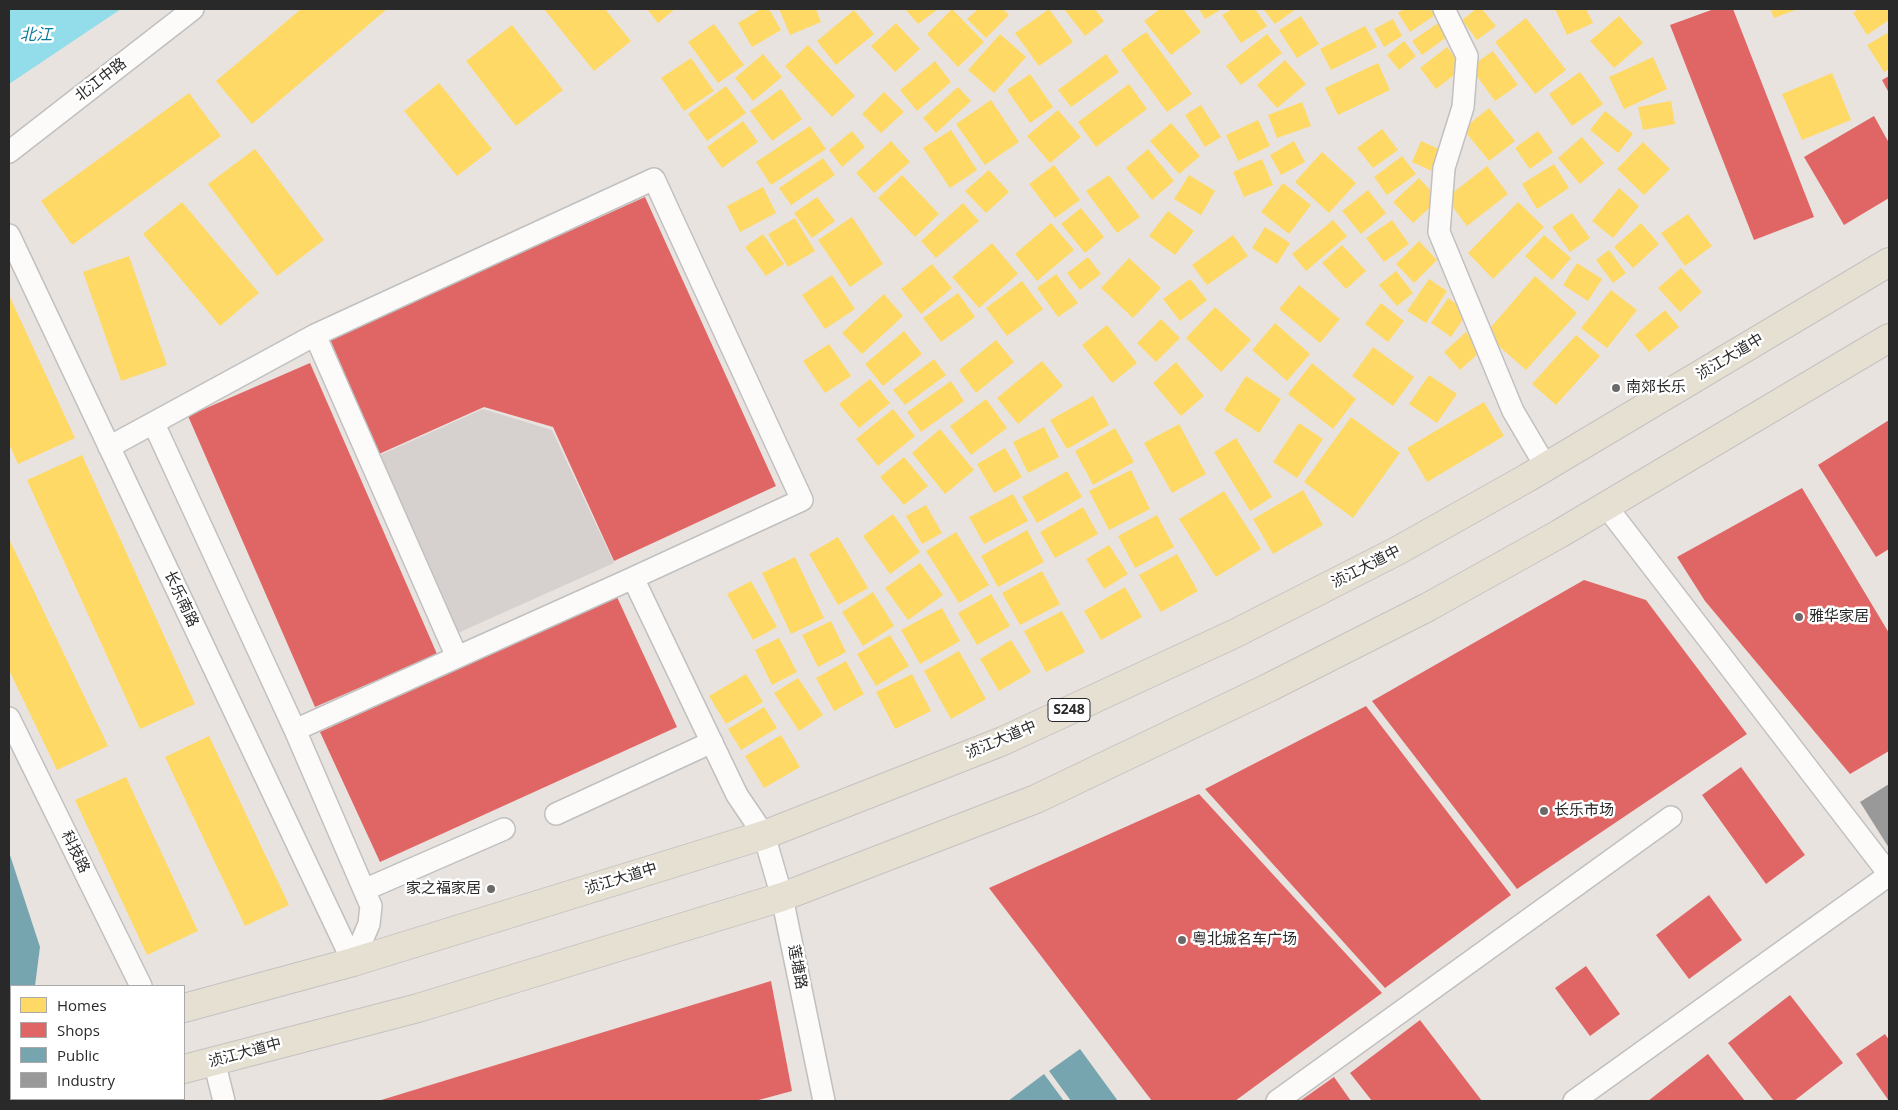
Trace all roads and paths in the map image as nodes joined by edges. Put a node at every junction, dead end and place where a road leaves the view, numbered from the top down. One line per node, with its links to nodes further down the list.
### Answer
1 (193, 9): 3 (street, 北江中路)
2 (1444, 9): 10 (street)
3 (9, 152)
4 (9, 235): 9 (street, 长乐南路)
5 (1889, 262): 10 (main road, 浈江大道中 / S248)
6 (315, 335): 8 (street); 12 (street); 13 (street)
7 (1889, 338): 11 (main road, 浈江大道中)
8 (154, 424): 9 (street); 15 (street)
9 (109, 447): 24 (street, 长乐南路)
10 (1546, 467): 20 (main road, 浈江大道中 / S248)
11 (1606, 506): 21 (street); 23 (main road, 浈江大道中)
12 (633, 578): 13 (street); 16 (street, 莲塘路)
13 (457, 657): 15 (street)
14 (9, 718): 25 (street, 科技路)
15 (295, 730): 22 (street)
16 (712, 742): 17 (street); 20 (street, 莲塘路)
17 (556, 814)
18 (1671, 817): 31 (street)
19 (504, 829): 22 (street)
20 (764, 835): 23 (street, 莲塘路); 24 (main road, 浈江大道中 / S248)
21 (1889, 874): 32 (street)
22 (364, 890): 24 (street)
23 (782, 897): 27 (main road, 浈江大道中); 30 (street, 莲塘路)
24 (353, 962): 26 (main road, 浈江大道中 / S248)
25 (141, 985)
26 (185, 1008)
27 (214, 1061): 28 (main road, 浈江大道中); 29 (street)
28 (185, 1069)
29 (224, 1101)
30 (824, 1101)
31 (1277, 1101)
32 (1574, 1101)

